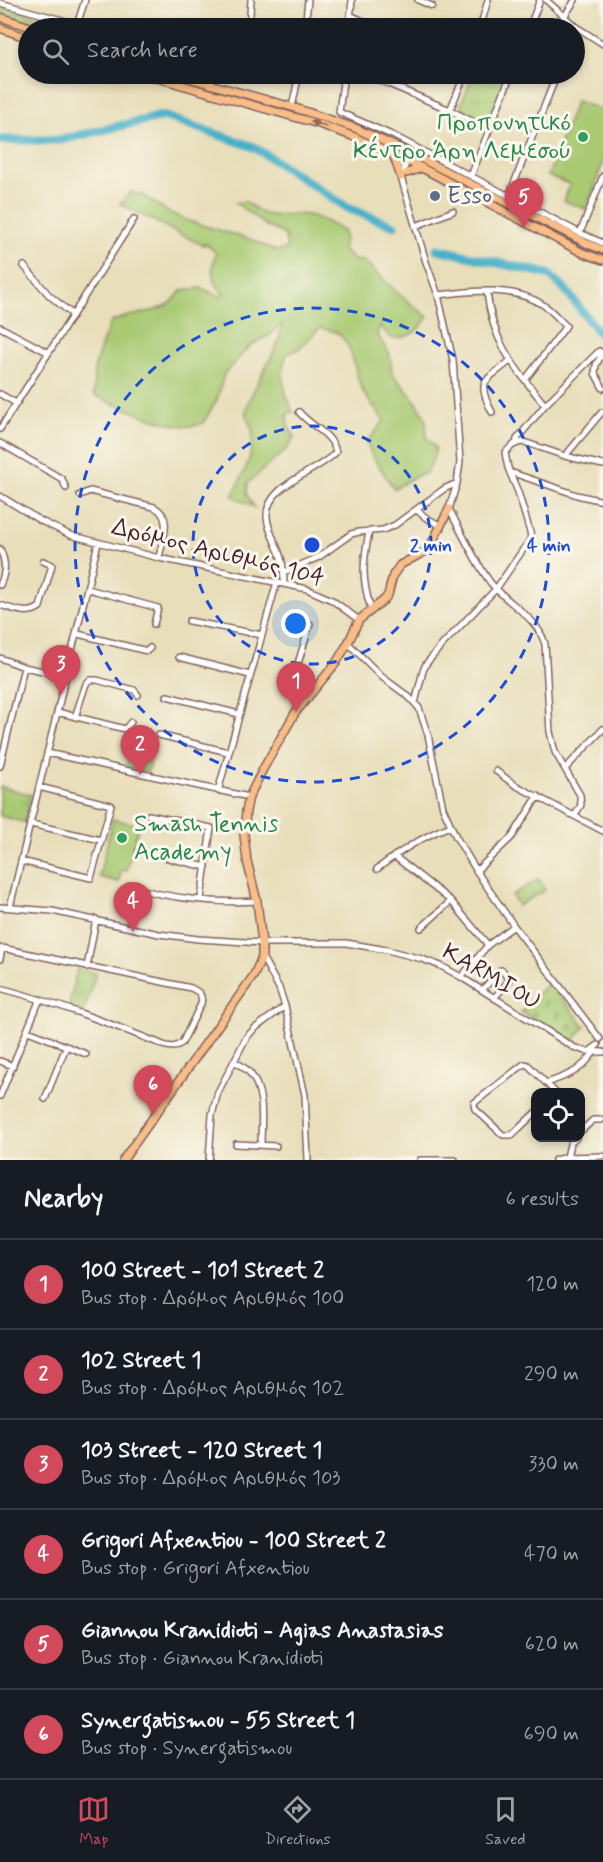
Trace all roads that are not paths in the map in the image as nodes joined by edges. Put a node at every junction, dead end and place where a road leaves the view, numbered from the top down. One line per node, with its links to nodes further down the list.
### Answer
1 (86, 0): 16 (street)
2 (251, 0): 17 (street)
3 (308, 0): 18 (street)
4 (352, 0): 12 (street)
5 (418, 0): 11 (street)
6 (488, 0): 21 (street)
7 (540, 0): 22 (street)
8 (546, 0): 14 (street)
9 (575, 0): 14 (street)
10 (0, 3): 15 (street)
11 (432, 6)
12 (350, 15): 19 (street); 20 (street)
13 (0, 17): 23 (main road)
14 (564, 17)
15 (50, 18)
16 (79, 18)
17 (250, 18)
18 (306, 18)
19 (350, 18)
20 (356, 18)
21 (483, 18)
22 (533, 18)
23 (18, 23)
24 (0, 28): 26 (main road)
25 (585, 33): 27 (street)
26 (18, 34)
27 (603, 44)
28 (178, 84): 39 (main road, one-way to 28)
29 (210, 84): 36 (main road)
30 (297, 84): 36 (street)
31 (343, 84): 43 (street)
32 (389, 84): 37 (street)
33 (461, 84): 37 (street)
34 (507, 84): 38 (street)
35 (553, 84): 46 (street)
36 (292, 107): 40 (main road)
37 (450, 110): 38 (street)
38 (489, 130): 43 (street)
39 (393, 154): 41 (main road); 45 (main road)
40 (413, 155): 41 (street); 51 (main road)
41 (410, 162): 42 (main road); 45 (street)
42 (422, 168): 45 (main road); 52 (main road)
43 (471, 176): 46 (street)
44 (603, 176): 50 (street)
45 (404, 177): 49 (street)
46 (509, 196): 50 (street)
47 (453, 211): 49 (street)
48 (134, 219): 56 (street)
49 (416, 226): 55 (street)
50 (580, 233): 51 (street)
51 (603, 244)
52 (603, 260)
53 (24, 266): 56 (street)
54 (487, 292): 55 (street); 60 (street); 61 (street)
55 (438, 295): 75 (street)
56 (73, 315): 58 (street)
57 (0, 327): 58 (street)
58 (47, 352): 64 (street)
59 (601, 352): 62 (street); 65 (street)
60 (510, 361): 61 (street); 67 (street)
61 (525, 380): 65 (street)
62 (603, 388)
63 (0, 394): 64 (street)
64 (16, 403): 69 (street)
65 (545, 405): 71 (street)
66 (299, 412): 88 (street)
67 (492, 412)
68 (602, 412): 72 (street)
69 (0, 429)
70 (0, 443): 76 (street)
71 (516, 444): 72 (street); 74 (street)
72 (565, 456): 73 (street)
73 (602, 465)
74 (510, 472): 79 (street); 93 (street)
75 (457, 483): 80 (street); 81 (street)
76 (66, 488)
77 (80, 495): 86 (street)
78 (0, 496): 84 (street, Δρόμος Αριθμός 104)
79 (603, 501)
80 (449, 509): 82 (main road); 93 (street)
81 (417, 510): 82 (street); 83 (street)
82 (441, 526): 95 (main road)
83 (369, 532): 88 (street); 95 (street)
84 (98, 543): 86 (street, Δρόμος Αριθμός 104); 92 (street)
85 (0, 549): 91 (street)
86 (159, 558): 89 (street, Δρόμος Αριθμός 104)
87 (43, 561): 94 (street)
88 (284, 572): 90 (street)
89 (277, 582): 90 (street, Δρόμος Αριθμός 104); 101 (street)
90 (284, 584): 96 (street, Δρόμος Αριθμός 104)
91 (0, 585)
92 (88, 589): 98 (street); 100 (street)
93 (496, 589): 112 (street); 122 (street)
94 (0, 605)
95 (371, 609): 96 (main road)
96 (359, 620): 102 (main road)
97 (189, 621): 101 (street)
98 (154, 624)
99 (310, 624): 109 (street)
100 (78, 634): 103 (street); 108 (street)
101 (262, 635): 107 (street)
102 (348, 643): 109 (main road); 112 (street)
103 (150, 648)
104 (179, 657): 107 (street)
105 (0, 658): 106 (street)
106 (24, 667): 108 (street); 121 (street)
107 (250, 675): 114 (street)
108 (66, 676): 113 (street)
109 (311, 692): 127 (main road)
110 (138, 695): 115 (street)
111 (167, 696): 114 (street)
112 (415, 703): 132 (street)
113 (57, 712): 115 (street); 120 (street)
114 (239, 714): 119 (street)
115 (75, 717): 116 (street)
116 (131, 722)
117 (603, 729): 122 (street)
118 (159, 735): 119 (street)
119 (228, 752): 125 (street)
120 (47, 753): 124 (street); 125 (street)
121 (0, 766)
122 (565, 769): 129 (street)
123 (496, 771): 126 (street)
124 (39, 787): 131 (street); 134 (street)
125 (218, 791): 127 (street)
126 (538, 796): 129 (street); 140 (street)
127 (249, 797): 144 (main road)
128 (149, 815): 138 (street)
129 (576, 815): 133 (street)
130 (603, 821): 133 (street)
131 (31, 824): 134 (street); 137 (street)
132 (451, 826): 136 (street); 140 (street)
133 (601, 829)
134 (101, 840): 137 (street)
135 (139, 851): 138 (street)
136 (394, 856): 139 (street); 143 (street)
137 (21, 861): 146 (street)
138 (206, 867): 142 (street)
139 (377, 869)
140 (476, 871): 148 (street)
141 (129, 886): 142 (street)
142 (201, 899): 144 (street)
143 (451, 901): 149 (street); 151 (street)
144 (257, 902): 150 (main road)
145 (0, 907): 146 (street, KARMIOU)
146 (10, 908): 147 (street, KARMIOU)
147 (96, 919): 150 (street, KARMIOU); 154 (street)
148 (514, 926): 151 (street); 162 (street)
149 (421, 928)
150 (262, 943): 152 (main road); 155 (street, KARMIOU)
151 (488, 945): 155 (street)
152 (262, 957): 160 (street); 183 (main road)
153 (0, 959): 154 (street)
154 (87, 967): 159 (street)
155 (461, 977): 157 (street, KARMIOU)
156 (0, 987): 159 (street)
157 (482, 990): 158 (street, KARMIOU); 158 (street)
158 (494, 998): 164 (street, KARMIOU)
159 (40, 999): 161 (street)
160 (285, 1006): 168 (street); 185 (street)
161 (28, 1031): 163 (street); 169 (street)
162 (600, 1040): 164 (street); 165 (street)
163 (66, 1047): 166 (street); 173 (street)
164 (592, 1051): 165 (street, KARMIOU); 170 (street)
165 (603, 1052)
166 (86, 1054)
167 (0, 1061): 169 (street)
168 (234, 1061): 179 (street); 184 (street)
169 (13, 1066): 172 (street)
170 (547, 1083): 171 (street); 174 (street)
171 (551, 1088)
172 (0, 1096)
173 (45, 1099)
174 (531, 1117)
175 (601, 1119): 176 (street)
176 (585, 1125)
177 (572, 1142): 181 (street)
178 (236, 1144): 179 (street)
179 (261, 1145): 180 (street)
180 (276, 1146)
181 (567, 1156): 182 (street); 188 (street)
182 (603, 1156)
183 (123, 1160)
184 (209, 1160)
185 (308, 1160)
186 (420, 1160): 187 (street)
187 (455, 1160)
188 (555, 1160)

